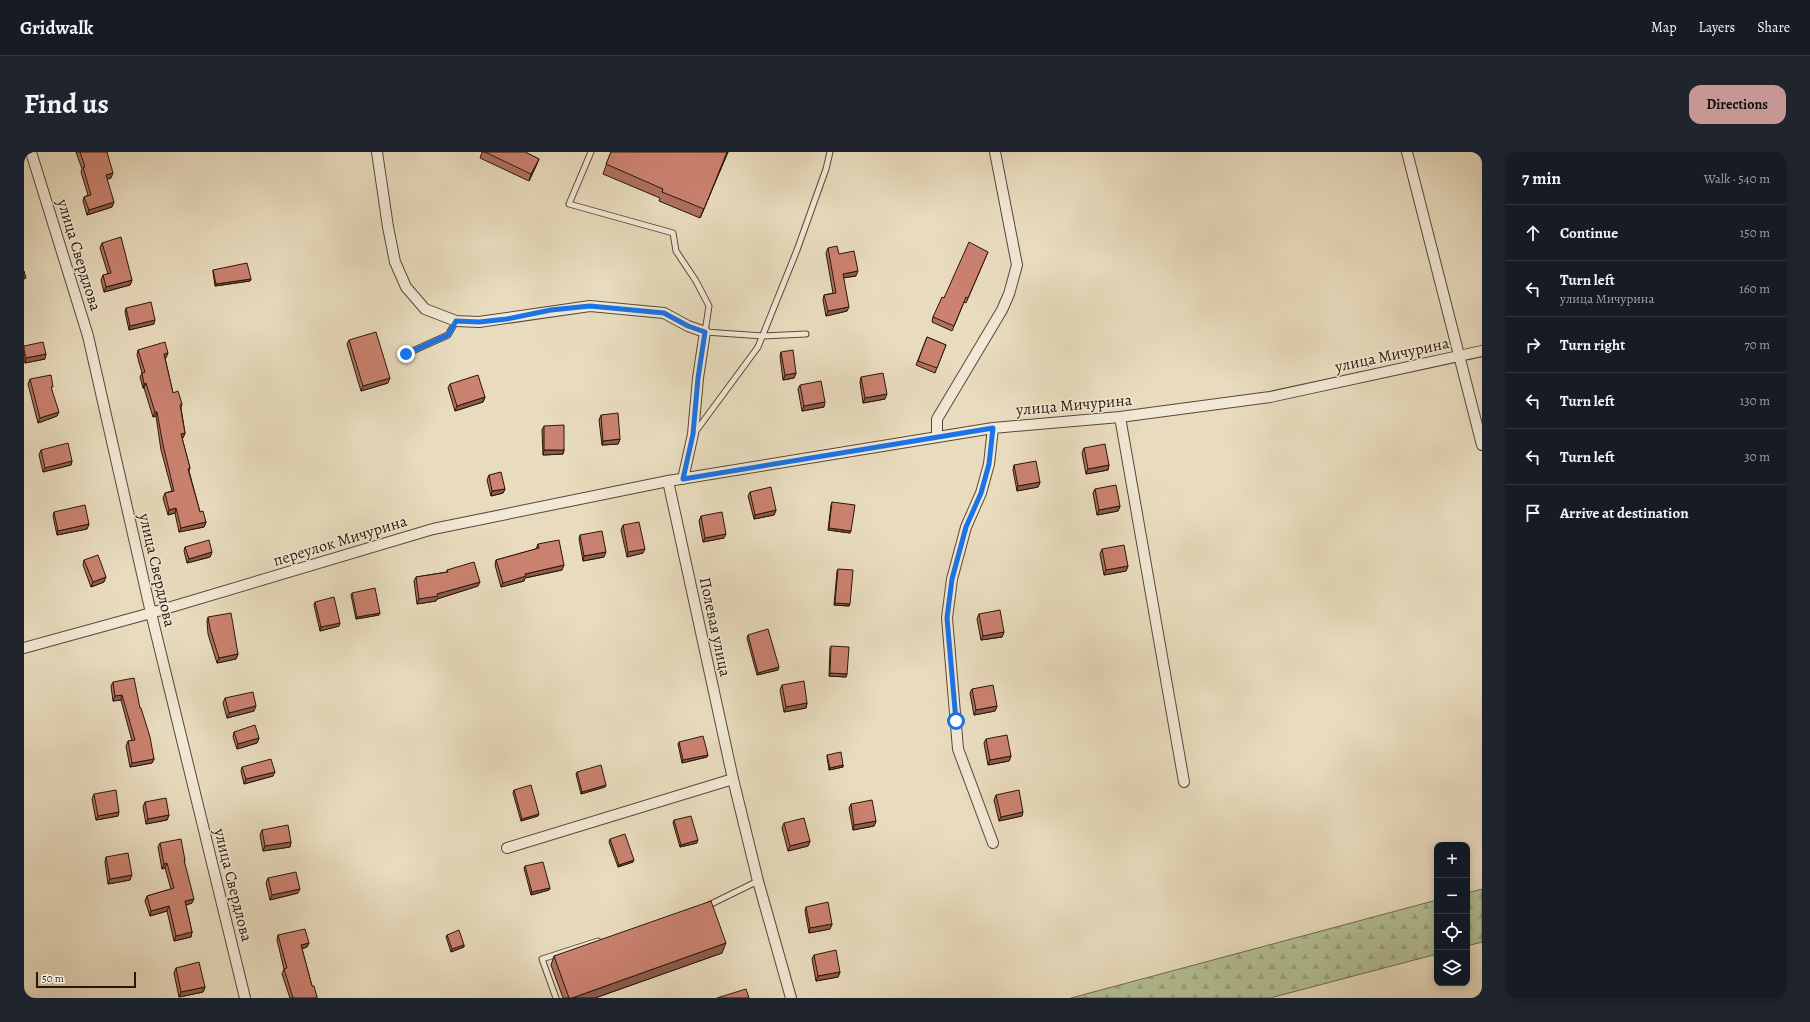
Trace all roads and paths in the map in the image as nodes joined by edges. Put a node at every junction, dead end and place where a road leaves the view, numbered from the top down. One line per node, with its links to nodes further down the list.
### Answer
1 (31, 152): 21 (street, улица Свердлова)
2 (377, 152): 7 (street)
3 (592, 152): 8 (lane)
4 (830, 152): 10 (lane)
5 (995, 152): 17 (street)
6 (1407, 152): 13 (street)
7 (456, 321): 8 (street); 12 (lane)
8 (705, 332): 10 (lane); 16 (street)
9 (806, 334): 10 (lane)
10 (763, 336): 16 (lane)
11 (1482, 351): 13 (street, улица Мичурина)
12 (406, 354)
13 (1460, 355): 14 (street, улица Мичурина); 18 (street)
14 (1120, 417): 15 (street, улица Мичурина); 24 (street)
15 (993, 428): 17 (street, улица Мичурина); 25 (street)
16 (693, 434): 19 (street)
17 (937, 437): 19 (street, улица Мичурина)
18 (1482, 445)
19 (683, 479): 20 (street, улица Мичурина)
20 (668, 481): 21 (street, переулок Мичурина); 23 (street, Полевая улица)
21 (151, 613): 22 (street, переулок Мичурина); 30 (street, улица Свердлова)
22 (24, 648)
23 (733, 779): 26 (street); 27 (street, Полевая улица)
24 (1184, 782)
25 (993, 843)
26 (507, 848)
27 (758, 881): 28 (lane); 32 (street, Полевая улица)
28 (698, 909)
29 (601, 940): 31 (lane)
30 (245, 998)
31 (556, 998)
32 (791, 998)

